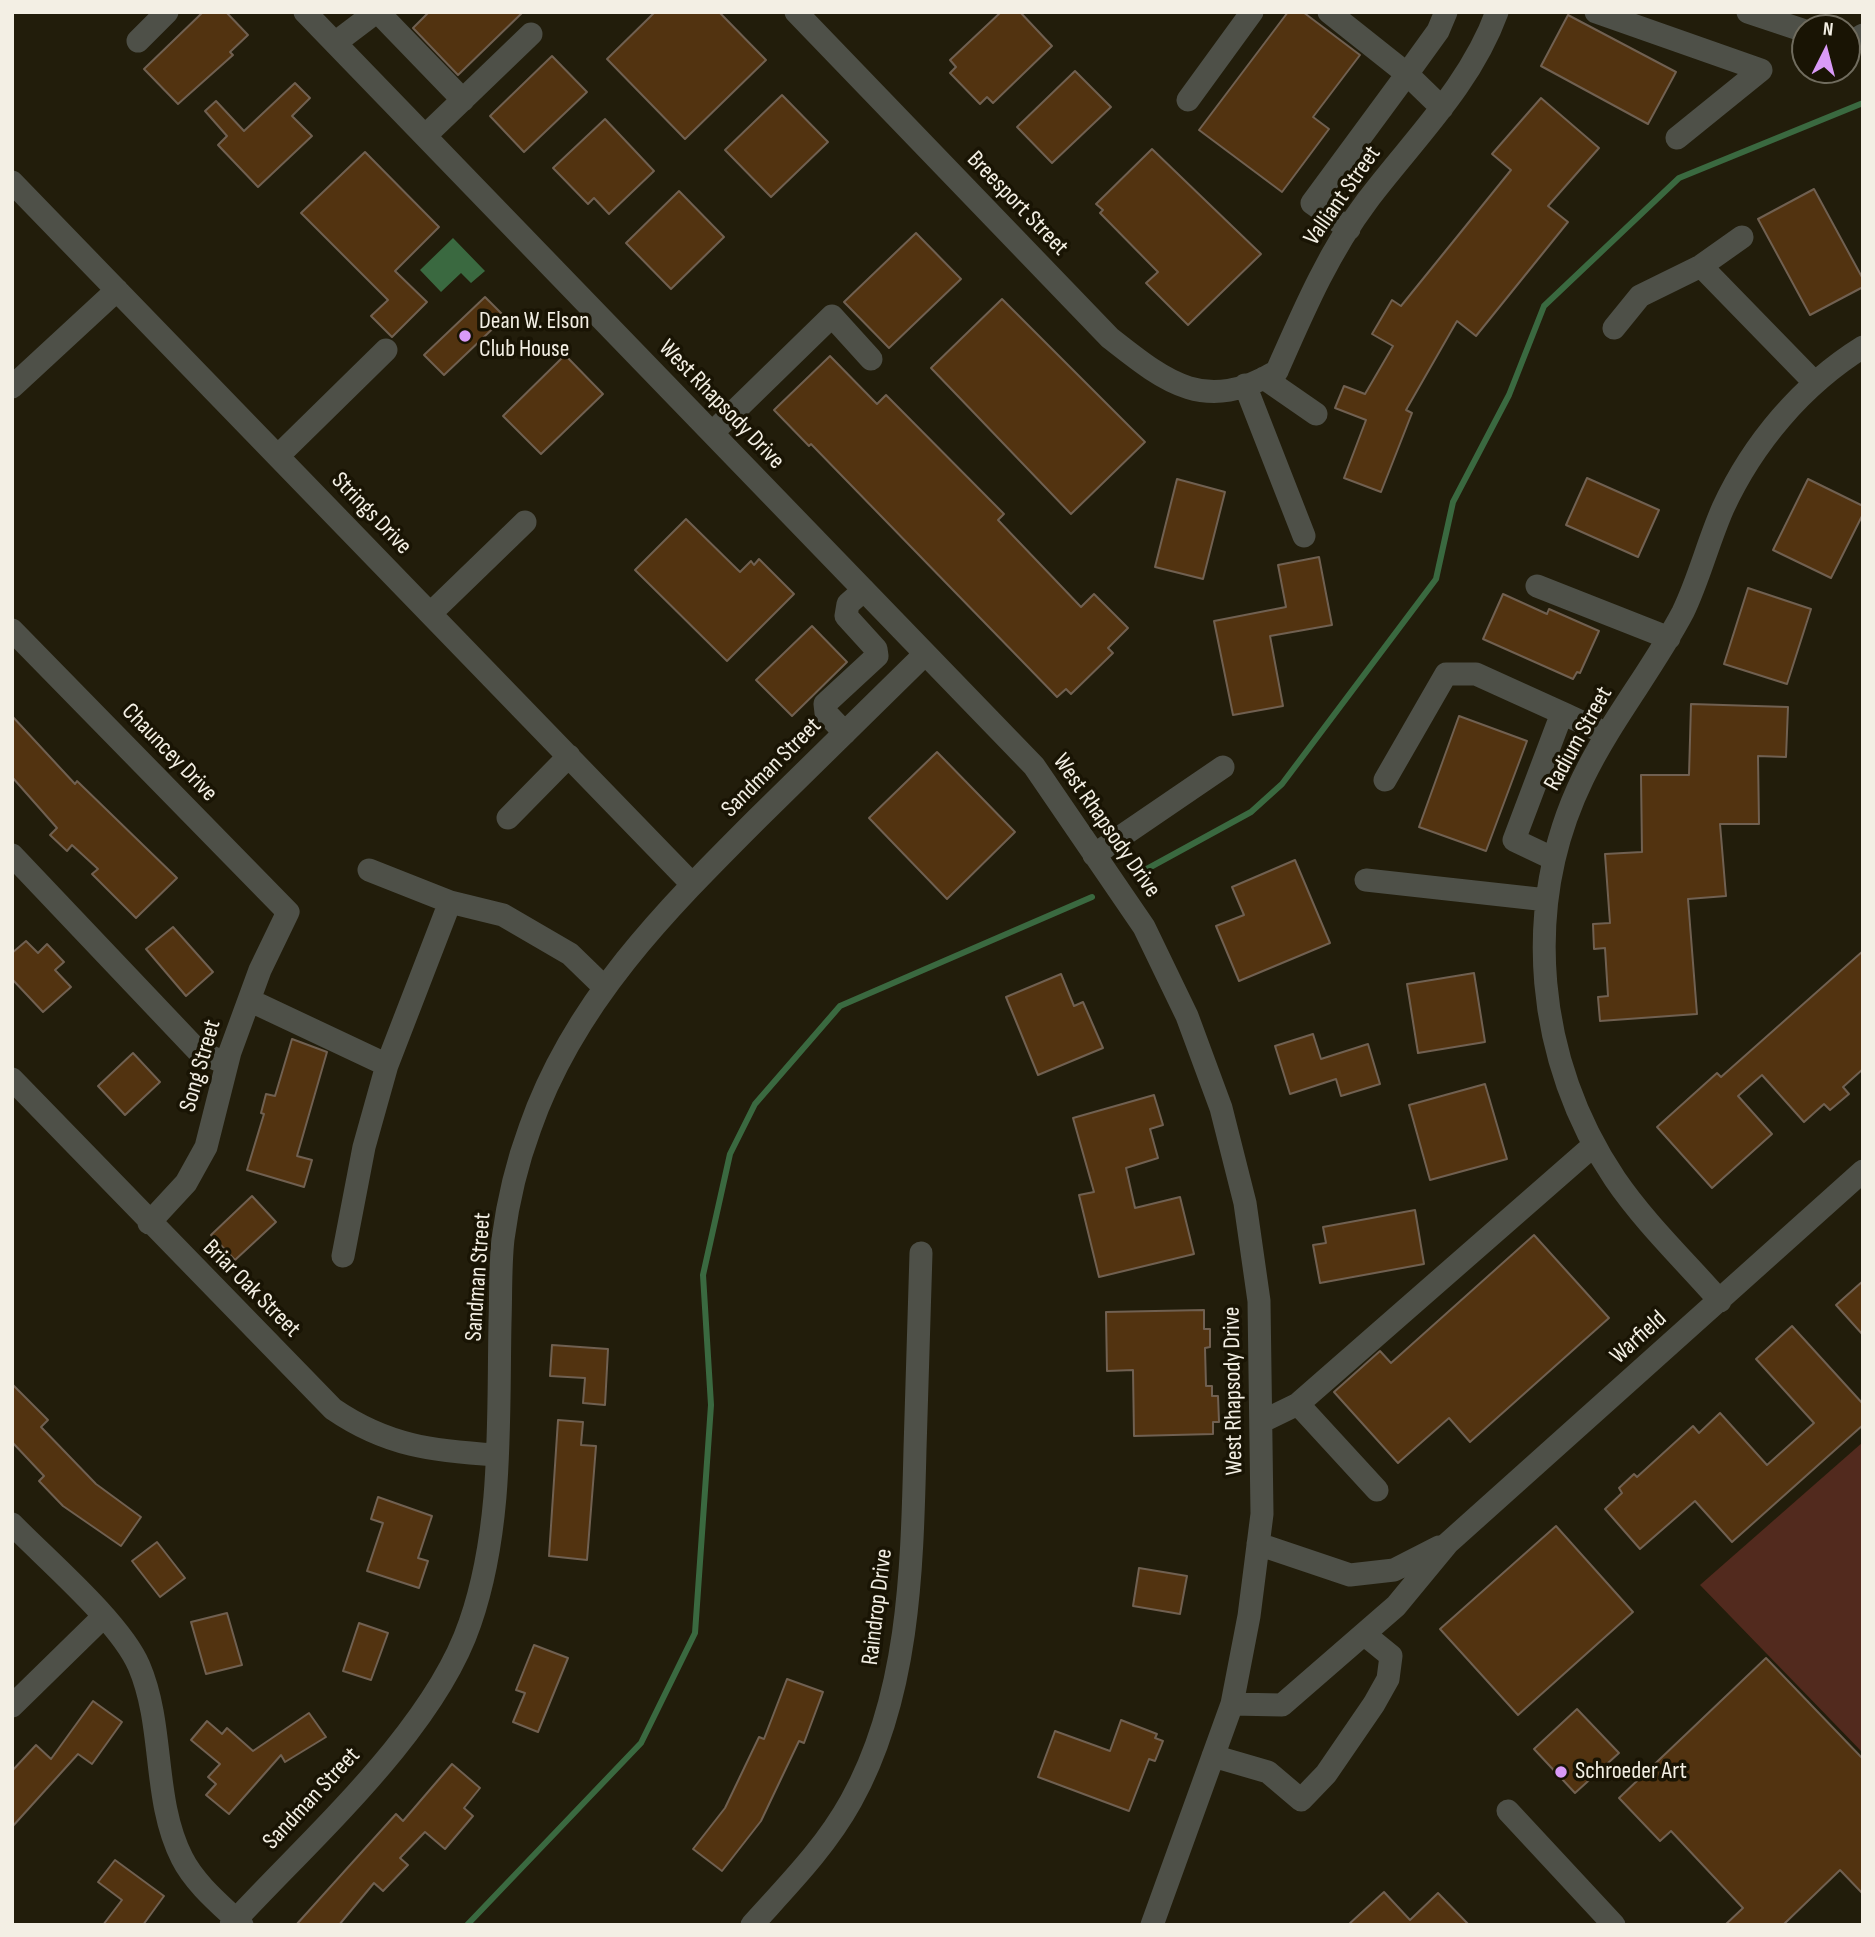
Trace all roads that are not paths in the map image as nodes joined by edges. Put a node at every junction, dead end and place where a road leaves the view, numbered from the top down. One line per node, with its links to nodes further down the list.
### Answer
1 (167, 12): 13 (street)
2 (305, 12): 14 (street, West Rhapsody Drive)
3 (377, 12): 14 (street); 16 (street)
4 (796, 12): 30 (street, Breesport Street)
5 (1252, 12): 17 (street)
6 (1446, 12): 15 (street)
7 (1497, 12): 18 (street, Valliant Street)
8 (1596, 12): 20 (street)
9 (1748, 12): 11 (street)
10 (1334, 14): 15 (street)
11 (1791, 26)
12 (531, 34): 16 (street)
13 (138, 41)
14 (335, 43): 19 (street, West Rhapsody Drive)
15 (1407, 74): 18 (street); 22 (street)
16 (463, 100): 19 (street)
17 (1188, 100)
18 (1442, 107): 22 (street, Valliant Street)
19 (425, 136): 34 (street, West Rhapsody Drive)
20 (1677, 138)
21 (12, 182): 25 (street, Strings Drive)
22 (1349, 229): 30 (street, Valliant Street)
23 (1742, 237): 24 (street)
24 (1701, 266): 26 (street); 31 (street)
25 (117, 290): 32 (street); 35 (street, Strings Drive)
26 (1614, 328)
27 (1863, 347): 31 (street, Radium Street)
28 (386, 350): 35 (street)
29 (872, 359): 34 (street)
30 (1255, 382): 33 (street); 37 (street)
31 (1815, 383): 42 (street, Radium Street)
32 (12, 387)
33 (1316, 414)
34 (712, 433): 39 (street, West Rhapsody Drive)
35 (278, 456): 40 (street, Strings Drive)
36 (524, 522): 40 (street)
37 (1304, 536)
38 (1537, 586): 42 (street)
39 (864, 590): 43 (street, West Rhapsody Drive); 45 (street)
40 (431, 613): 47 (street, Strings Drive)
41 (12, 630): 59 (street, Chauncey Drive)
42 (1669, 638): 46 (street, Radium Street)
43 (925, 653): 45 (street, Sandman Street); 52 (street, West Rhapsody Drive)
44 (1562, 713): 46 (street); 49 (street); 53 (street)
45 (845, 733): 56 (street, Sandman Street)
46 (1607, 734): 53 (street, Radium Street)
47 (569, 756): 50 (street); 56 (street, Strings Drive)
48 (1223, 766): 52 (street)
49 (1385, 780)
50 (508, 818)
51 (12, 855): 62 (street)
52 (1094, 855): 72 (street, West Rhapsody Drive)
53 (1554, 859): 57 (street, Radium Street)
54 (369, 870): 58 (street)
55 (1366, 880): 57 (street)
56 (692, 884): 60 (street, Sandman Street)
57 (1547, 900): 65 (street, Radium Street)
58 (450, 902): 60 (street); 63 (street)
59 (288, 912): 61 (street, Song Street)
60 (604, 986): 73 (street, Sandman Street)
61 (249, 1000): 62 (street, Song Street); 63 (street)
62 (227, 1064): 67 (street, Song Street)
63 (387, 1065): 69 (street)
64 (12, 1079): 67 (street, Briar Oak Street)
65 (1594, 1145): 70 (street, Radium Street); 71 (street)
66 (1863, 1171): 70 (street, Warfield)
67 (149, 1223): 73 (street, Briar Oak Street)
68 (920, 1253): 85 (street, Raindrop Drive)
69 (343, 1256)
70 (1720, 1301): 76 (street, Warfield)
71 (1298, 1404): 72 (street); 74 (street)
72 (1263, 1422): 77 (street, West Rhapsody Drive)
73 (497, 1455): 84 (street, Sandman Street)
74 (1377, 1490)
75 (12, 1524): 78 (street)
76 (1448, 1542): 77 (street, Warfield); 79 (street, Warfield)
77 (1258, 1544): 80 (street, West Rhapsody Drive)
78 (103, 1617): 81 (street); 84 (street)
79 (1364, 1634): 80 (street, Warfield); 82 (street)
80 (1232, 1704): 82 (street, West Rhapsody Drive)
81 (12, 1706)
82 (1213, 1756): 86 (street, West Rhapsody Drive)
83 (1508, 1811): 87 (street)
84 (236, 1923)
85 (752, 1925)
86 (1152, 1925)
87 (1614, 1925)

